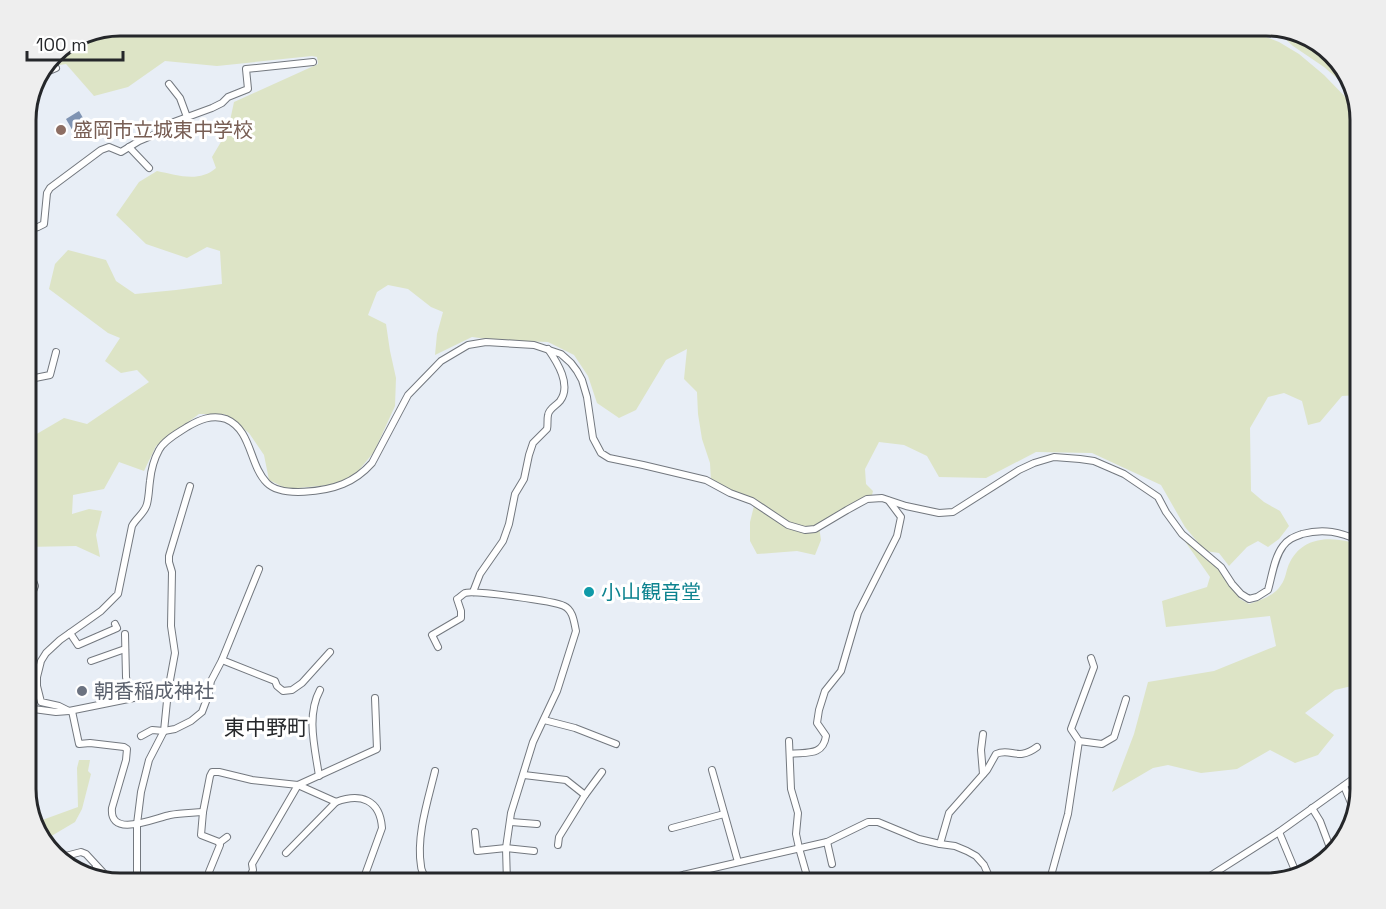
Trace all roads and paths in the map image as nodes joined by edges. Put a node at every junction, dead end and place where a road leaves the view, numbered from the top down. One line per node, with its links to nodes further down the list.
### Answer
1 (313, 62): 5 (street)
2 (56, 68): 3 (street)
3 (53, 69)
4 (169, 84): 5 (street)
5 (188, 117): 6 (street)
6 (129, 147): 7 (street); 8 (street)
7 (149, 168)
8 (36, 228)
9 (547, 348): 13 (street); 16 (street); 18 (street)
10 (56, 352): 11 (street)
11 (36, 378)
12 (190, 486): 27 (street)
13 (889, 500): 14 (street); 41 (street)
14 (1350, 538)
15 (259, 569): 24 (street)
16 (473, 592): 20 (street); 33 (street)
17 (115, 624): 18 (street)
18 (70, 633): 32 (street)
19 (125, 634): 21 (street)
20 (438, 647)
21 (125, 650): 25 (street); 29 (street)
22 (330, 652): 24 (street)
23 (1091, 658): 38 (street)
24 (222, 660): 34 (street)
25 (91, 661)
26 (320, 690): 47 (street)
27 (168, 691): 29 (street); 34 (street)
28 (375, 698): 47 (street)
29 (130, 699): 32 (street)
30 (1126, 699): 38 (street)
31 (36, 709): 32 (street)
32 (71, 711): 58 (street)
33 (544, 720): 39 (street); 46 (street)
34 (164, 731): 36 (street); 58 (street)
35 (983, 734): 45 (street)
36 (141, 736)
37 (789, 741): 41 (street)
38 (1079, 741): 89 (street)
39 (616, 744)
40 (1037, 747): 45 (street)
41 (790, 754): 70 (street)
42 (712, 770): 56 (street)
43 (435, 771): 84 (street)
44 (602, 772): 51 (street)
45 (983, 774): 66 (street)
46 (524, 775): 51 (street); 57 (street)
47 (319, 776): 49 (street)
48 (1350, 782): 50 (street)
49 (298, 785): 53 (street); 55 (street); 82 (street)
50 (1344, 786): 52 (street); 54 (street)
51 (585, 795): 68 (street)
52 (1349, 798)
53 (336, 802): 72 (street); 83 (street)
54 (1312, 808): 61 (street); 67 (street)
55 (203, 812): 58 (street); 65 (street)
56 (724, 814): 60 (street); 74 (street)
57 (511, 822): 59 (street); 69 (street)
58 (137, 824): 80 (street)
59 (537, 824)
60 (672, 828)
61 (1279, 831): 77 (street); 90 (street)
62 (474, 832): 69 (street)
63 (227, 837): 65 (street)
64 (827, 842): 66 (street); 70 (street); 75 (street)
65 (219, 843): 81 (street)
66 (940, 844): 88 (street)
67 (1329, 844)
68 (558, 845)
69 (507, 848): 71 (street); 85 (street)
70 (799, 848): 74 (street); 87 (street)
71 (534, 851)
72 (286, 853)
73 (69, 855): 76 (street)
74 (738, 862): 86 (street)
75 (832, 864)
76 (96, 866): 78 (street); 79 (street)
77 (1294, 868)
78 (95, 869)
79 (100, 870)
80 (137, 873)
81 (209, 873)
82 (252, 873)
83 (366, 873)
84 (424, 873)
85 (507, 873)
86 (691, 873)
87 (806, 873)
88 (988, 873)
89 (1054, 873)
90 (1215, 873)

